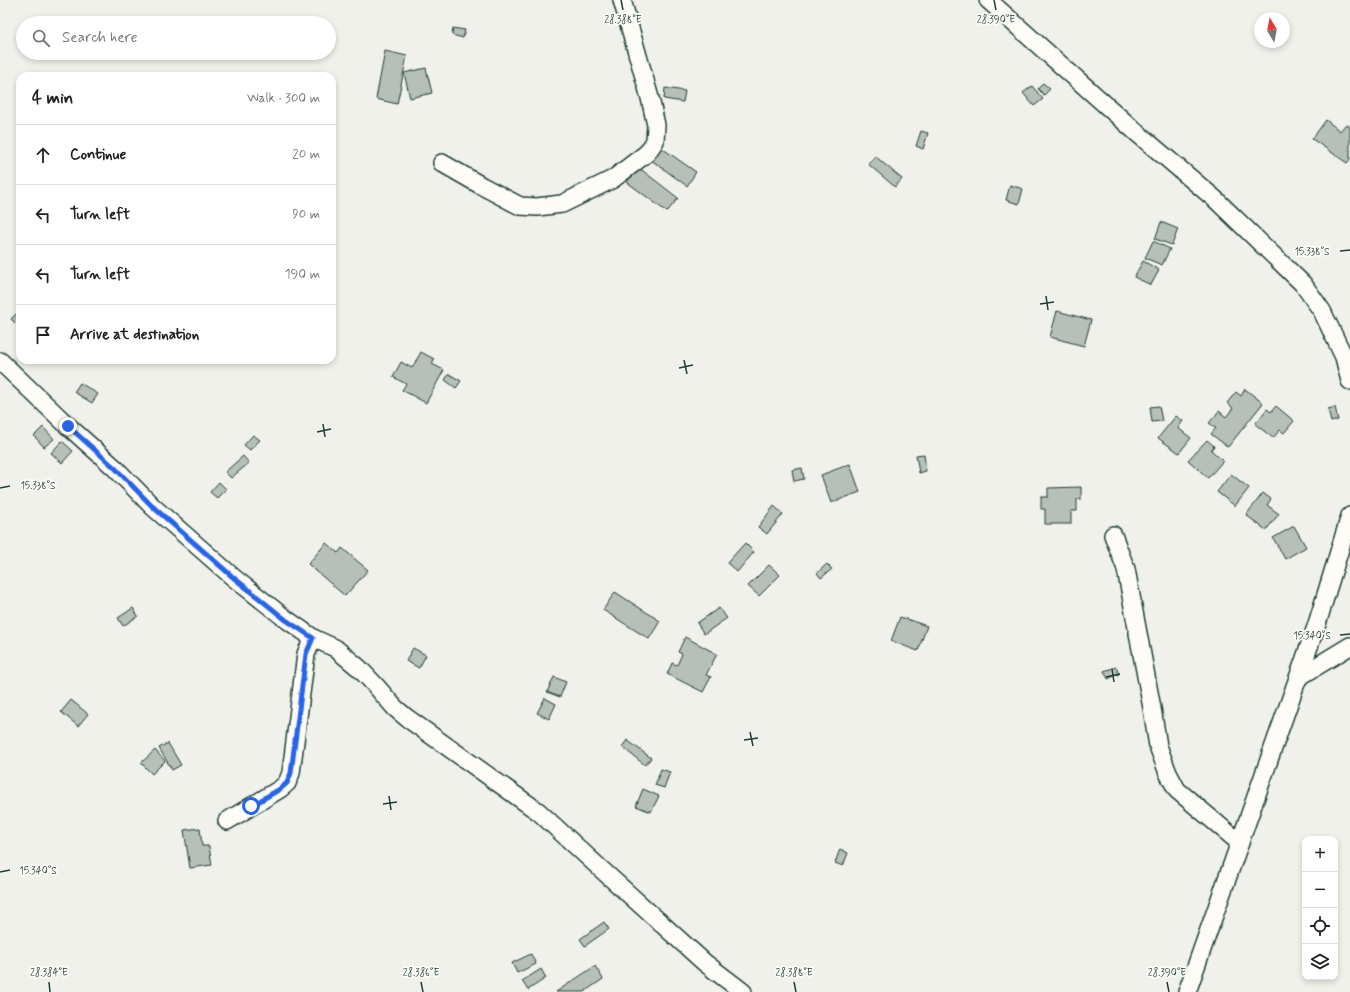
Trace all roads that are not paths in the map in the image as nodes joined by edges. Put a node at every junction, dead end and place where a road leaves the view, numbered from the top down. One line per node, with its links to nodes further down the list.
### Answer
1 (622, 0): 3 (street)
2 (988, 0): 5 (street)
3 (442, 163)
4 (3, 368): 8 (street)
5 (1350, 381)
6 (1350, 516): 10 (street)
7 (1113, 535): 12 (street)
8 (313, 638): 11 (street); 13 (street)
9 (1350, 646): 10 (street)
10 (1299, 677): 12 (street)
11 (227, 821)
12 (1240, 843): 14 (street)
13 (743, 992)
14 (1187, 992)

